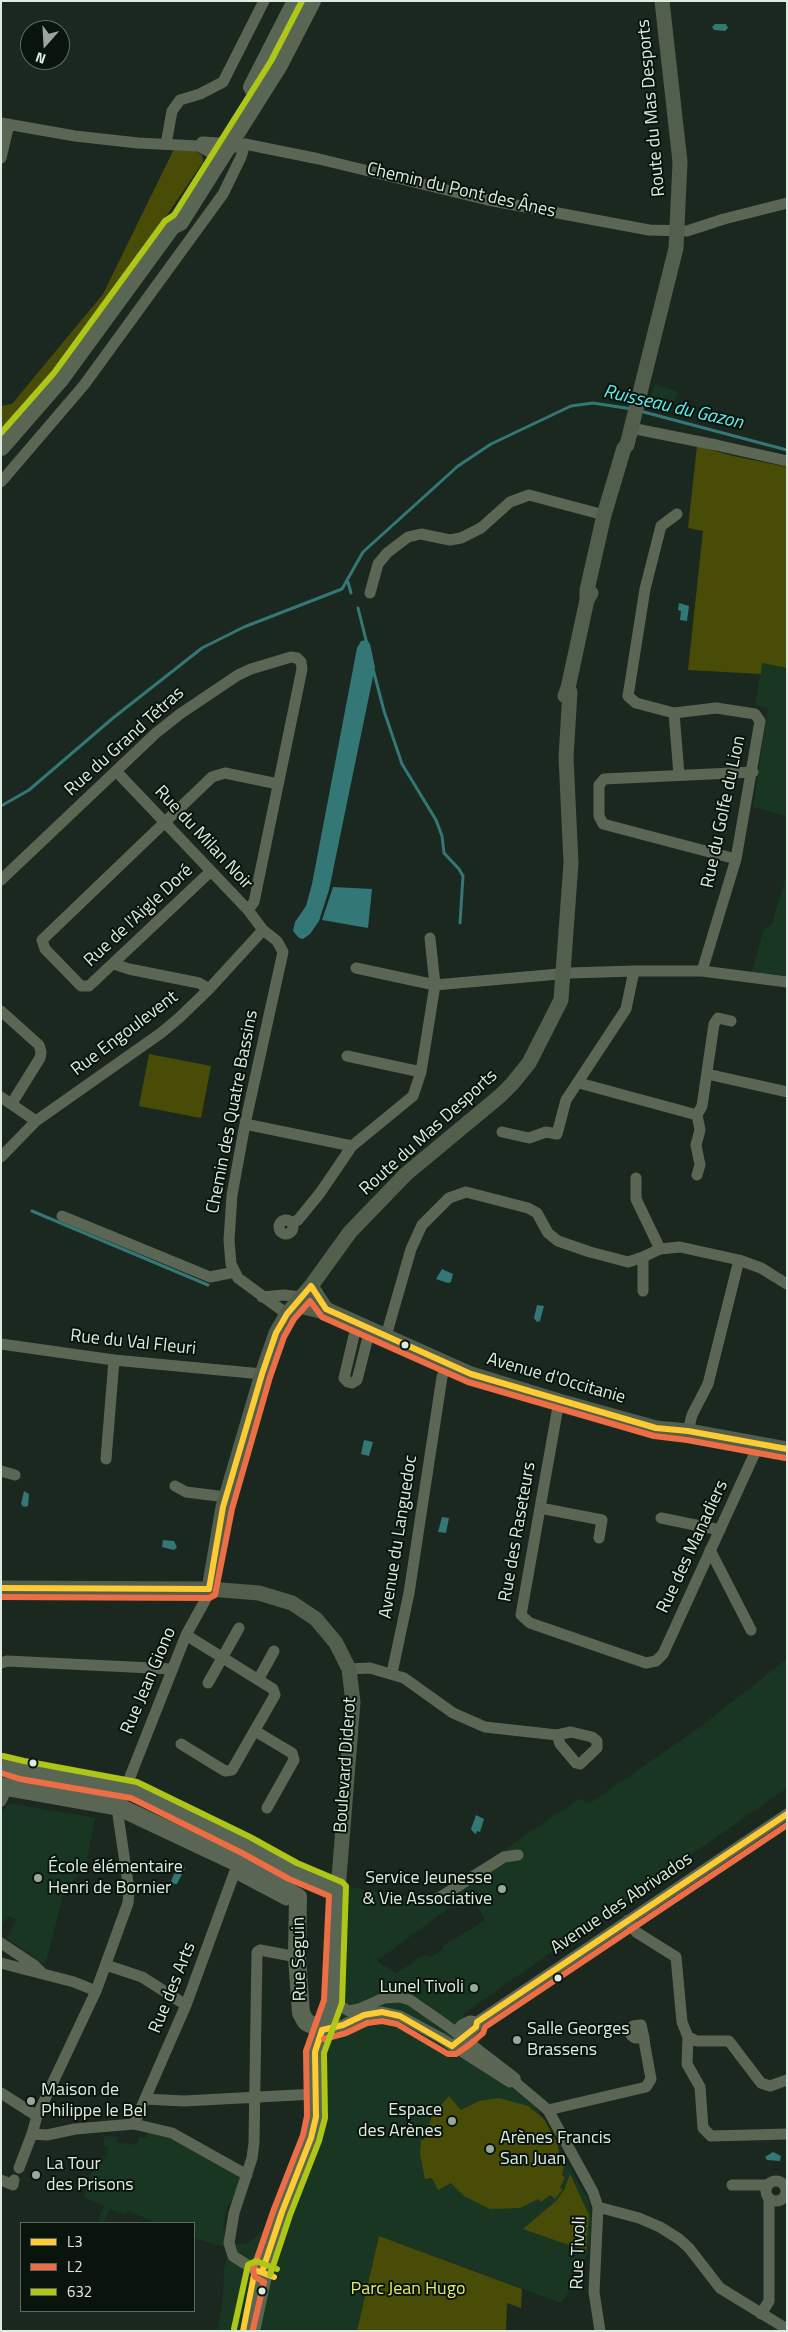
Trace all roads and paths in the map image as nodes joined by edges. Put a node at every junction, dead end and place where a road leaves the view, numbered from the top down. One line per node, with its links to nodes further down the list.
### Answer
1 (264, 1): 6 (street)
2 (296, 1): 7 (main road)
3 (312, 1): 7 (main road)
4 (662, 1): 10 (street, Route du Mas Desports)
5 (5, 124): 6 (street, Chemin du Pont des Ânes); 8 (street)
6 (166, 144): 7 (street, Chemin du Pont des Ânes)
7 (223, 144): 10 (street, Chemin du Pont des Ânes); 12 (main road); 14 (street)
8 (1, 158)
9 (787, 203): 10 (street, Chemin du Pont des Ânes)
10 (678, 232): 11 (street, Route du Mas Desports)
11 (632, 424): 13 (street); 16 (street, Route du Mas Desports)
12 (1, 448)
13 (787, 461)
14 (1, 482)
15 (677, 514): 18 (street, Rue du Golfe du Lion)
16 (609, 516): 17 (street); 34 (street, Route du Mas Desports)
17 (370, 593)
18 (674, 713): 20 (street, Rue du Golfe du Lion); 21 (street)
19 (116, 771): 22 (street, Rue du Grand Tétras); 23 (street, Rue du Milan Noir); 26 (street, Rue du Grand Tétras)
20 (753, 772): 21 (street); 24 (street, Rue du Golfe du Lion)
21 (679, 775): 24 (street)
22 (278, 784): 23 (street); 27 (street, Rue du Grand Tétras)
23 (164, 822): 25 (street, Rue du Milan Noir); 30 (street, Rue de l'Aigle Doré)
24 (736, 859): 33 (street, Rue du Golfe du Lion)
25 (211, 871): 27 (street, Rue du Milan Noir); 30 (street, Rue de l'Aigle Doré)
26 (1, 880)
27 (248, 910): 28 (street, Rue du Milan Noir)
28 (263, 930): 37 (street, Rue Engoulevent); 49 (street, Chemin des Quatre Bassins)
29 (430, 938): 36 (street)
30 (114, 964): 37 (street)
31 (356, 968): 36 (street)
32 (634, 971): 33 (street); 34 (street); 43 (street)
33 (702, 971): 35 (street)
34 (563, 973): 36 (street); 64 (street, Route du Mas Desports)
35 (787, 982)
36 (435, 985): 41 (street)
37 (209, 989): 48 (street, Rue Engoulevent)
38 (1, 1011): 46 (street)
39 (731, 1021): 42 (street)
40 (347, 1056): 41 (street)
41 (421, 1072): 51 (street)
42 (707, 1074): 44 (street); 47 (street)
43 (579, 1084): 47 (street); 50 (street)
44 (787, 1092)
45 (1, 1097): 46 (street)
46 (12, 1103): 48 (street)
47 (696, 1115): 53 (street)
48 (36, 1121): 52 (street, Rue Engoulevent)
49 (245, 1124): 51 (street); 60 (street, Chemin des Quatre Bassins)
50 (502, 1132)
51 (352, 1146): 56 (street)
52 (1, 1157)
53 (697, 1175)
54 (636, 1178): 57 (street)
55 (62, 1216): 60 (street)
56 (292, 1223)
57 (660, 1249): 58 (street); 59 (street)
58 (643, 1257): 62 (street); 66 (street)
59 (739, 1260): 61 (street); 72 (street)
60 (234, 1272): 63 (street)
61 (787, 1284)
62 (643, 1291)
63 (262, 1297): 64 (street); 64 (street)
64 (298, 1300): 65 (street); 65 (street, Avenue d'Occitanie); 70 (street, Route du Mas Desports)
65 (326, 1309): 66 (street, Avenue d'Occitanie)
66 (386, 1336): 69 (street, Avenue d'Occitanie)
67 (1, 1344): 68 (street, Rue du Val Fleuri)
68 (114, 1360): 70 (street, Rue du Val Fleuri); 75 (street)
69 (447, 1363): 71 (street, Avenue d'Occitanie); 96 (street, Avenue du Languedoc)
70 (262, 1374): 79 (street, Route du Mas Desports)
71 (559, 1401): 72 (street, Avenue d'Occitanie); 80 (street, Rue des Raseteurs)
72 (688, 1431): 73 (street, Avenue d'Occitanie)
73 (759, 1444): 74 (street, Avenue d'Occitanie); 82 (street, Rue des Manadiers)
74 (787, 1449)
75 (106, 1458)
76 (1, 1471): 77 (street)
77 (15, 1475)
78 (175, 1486): 79 (street)
79 (226, 1497): 86 (street, Route du Mas Desports)
80 (540, 1508): 83 (street); 92 (street, Rue des Raseteurs)
81 (661, 1518): 82 (street)
82 (720, 1530): 84 (street, Rue des Manadiers)
83 (599, 1538)
84 (710, 1550): 88 (street); 92 (street, Rue des Manadiers)
85 (1, 1588): 86 (street, Boulevard Diderot)
86 (208, 1589): 89 (street, Rue Jean Giono); 94 (street, Boulevard Diderot)
87 (239, 1628): 91 (street)
88 (751, 1630)
89 (186, 1635): 91 (street); 95 (street, Rue Jean Giono)
90 (274, 1651): 97 (street)
91 (222, 1658): 97 (street); 98 (street)
92 (656, 1662)
93 (1, 1663): 95 (street)
94 (349, 1668): 96 (street); 110 (street, Boulevard Diderot)
95 (172, 1669): 103 (street, Rue Jean Giono)
96 (392, 1673): 100 (street)
97 (258, 1680): 99 (street)
98 (208, 1683)
99 (255, 1731): 101 (street); 106 (street)
100 (557, 1735)
101 (181, 1744)
102 (1, 1764): 103 (main road)
103 (126, 1787): 105 (main road); 110 (main road)
104 (3, 1792): 105 (main road)
105 (119, 1807): 109 (main road); 116 (street)
106 (267, 1808)
107 (787, 1814): 112 (street, Avenue des Abrivados)
108 (518, 1855): 111 (street)
109 (236, 1868): 114 (main road, Rue Seguin); 121 (street, Rue des Arts)
110 (338, 1890): 120 (main road, Boulevard Diderot)
111 (439, 1898)
112 (628, 1920): 125 (street, Avenue des Abrivados); 126 (street)
113 (1, 1943): 117 (street)
114 (297, 1957): 124 (main road, Rue Seguin); 133 (street)
115 (1, 1963): 117 (street)
116 (106, 1965): 118 (street); 121 (street)
117 (43, 1974): 118 (street)
118 (96, 1991): 136 (street)
119 (393, 1996): 120 (street); 122 (street, Rue Tivoli); 123 (street)
120 (332, 2002): 124 (main road, Boulevard Diderot)
121 (186, 2005): 134 (street, Rue des Arts)
122 (421, 2009): 123 (street, Rue Tivoli); 125 (street, Rue Tivoli)
123 (400, 2016): 124 (street, Rue Tivoli); 128 (street, Rue Tivoli)
124 (322, 2030): 132 (main road, Boulevard Diderot)
125 (459, 2035): 128 (street); 130 (street, Rue Tivoli)
126 (688, 2037): 129 (street); 139 (street)
127 (644, 2038): 135 (street)
128 (452, 2046): 130 (street, Rue Tivoli)
129 (787, 2080)
130 (516, 2083): 135 (street, Rue Tivoli)
131 (1, 2093): 136 (street)
132 (315, 2094): 133 (street); 148 (main road, Boulevard Diderot)
133 (255, 2097): 134 (street); 141 (street)
134 (145, 2099): 137 (street, Rue des Arts)
135 (548, 2110): 147 (street, Rue Tivoli)
136 (37, 2116): 138 (street)
137 (134, 2124): 138 (street); 141 (street)
138 (32, 2134): 140 (street)
139 (787, 2134)
140 (19, 2168)
141 (247, 2175): 148 (street)
142 (1, 2180): 143 (street)
143 (14, 2182)
144 (732, 2185): 145 (street)
145 (768, 2185): 146 (street); 146 (street)
146 (769, 2198): 149 (street)
147 (598, 2207): 149 (street); 153 (street, Rue Tivoli)
148 (259, 2271): 151 (main road); 152 (main road)
149 (761, 2314): 150 (street)
150 (787, 2329)
151 (243, 2331)
152 (251, 2331)
153 (600, 2331)

